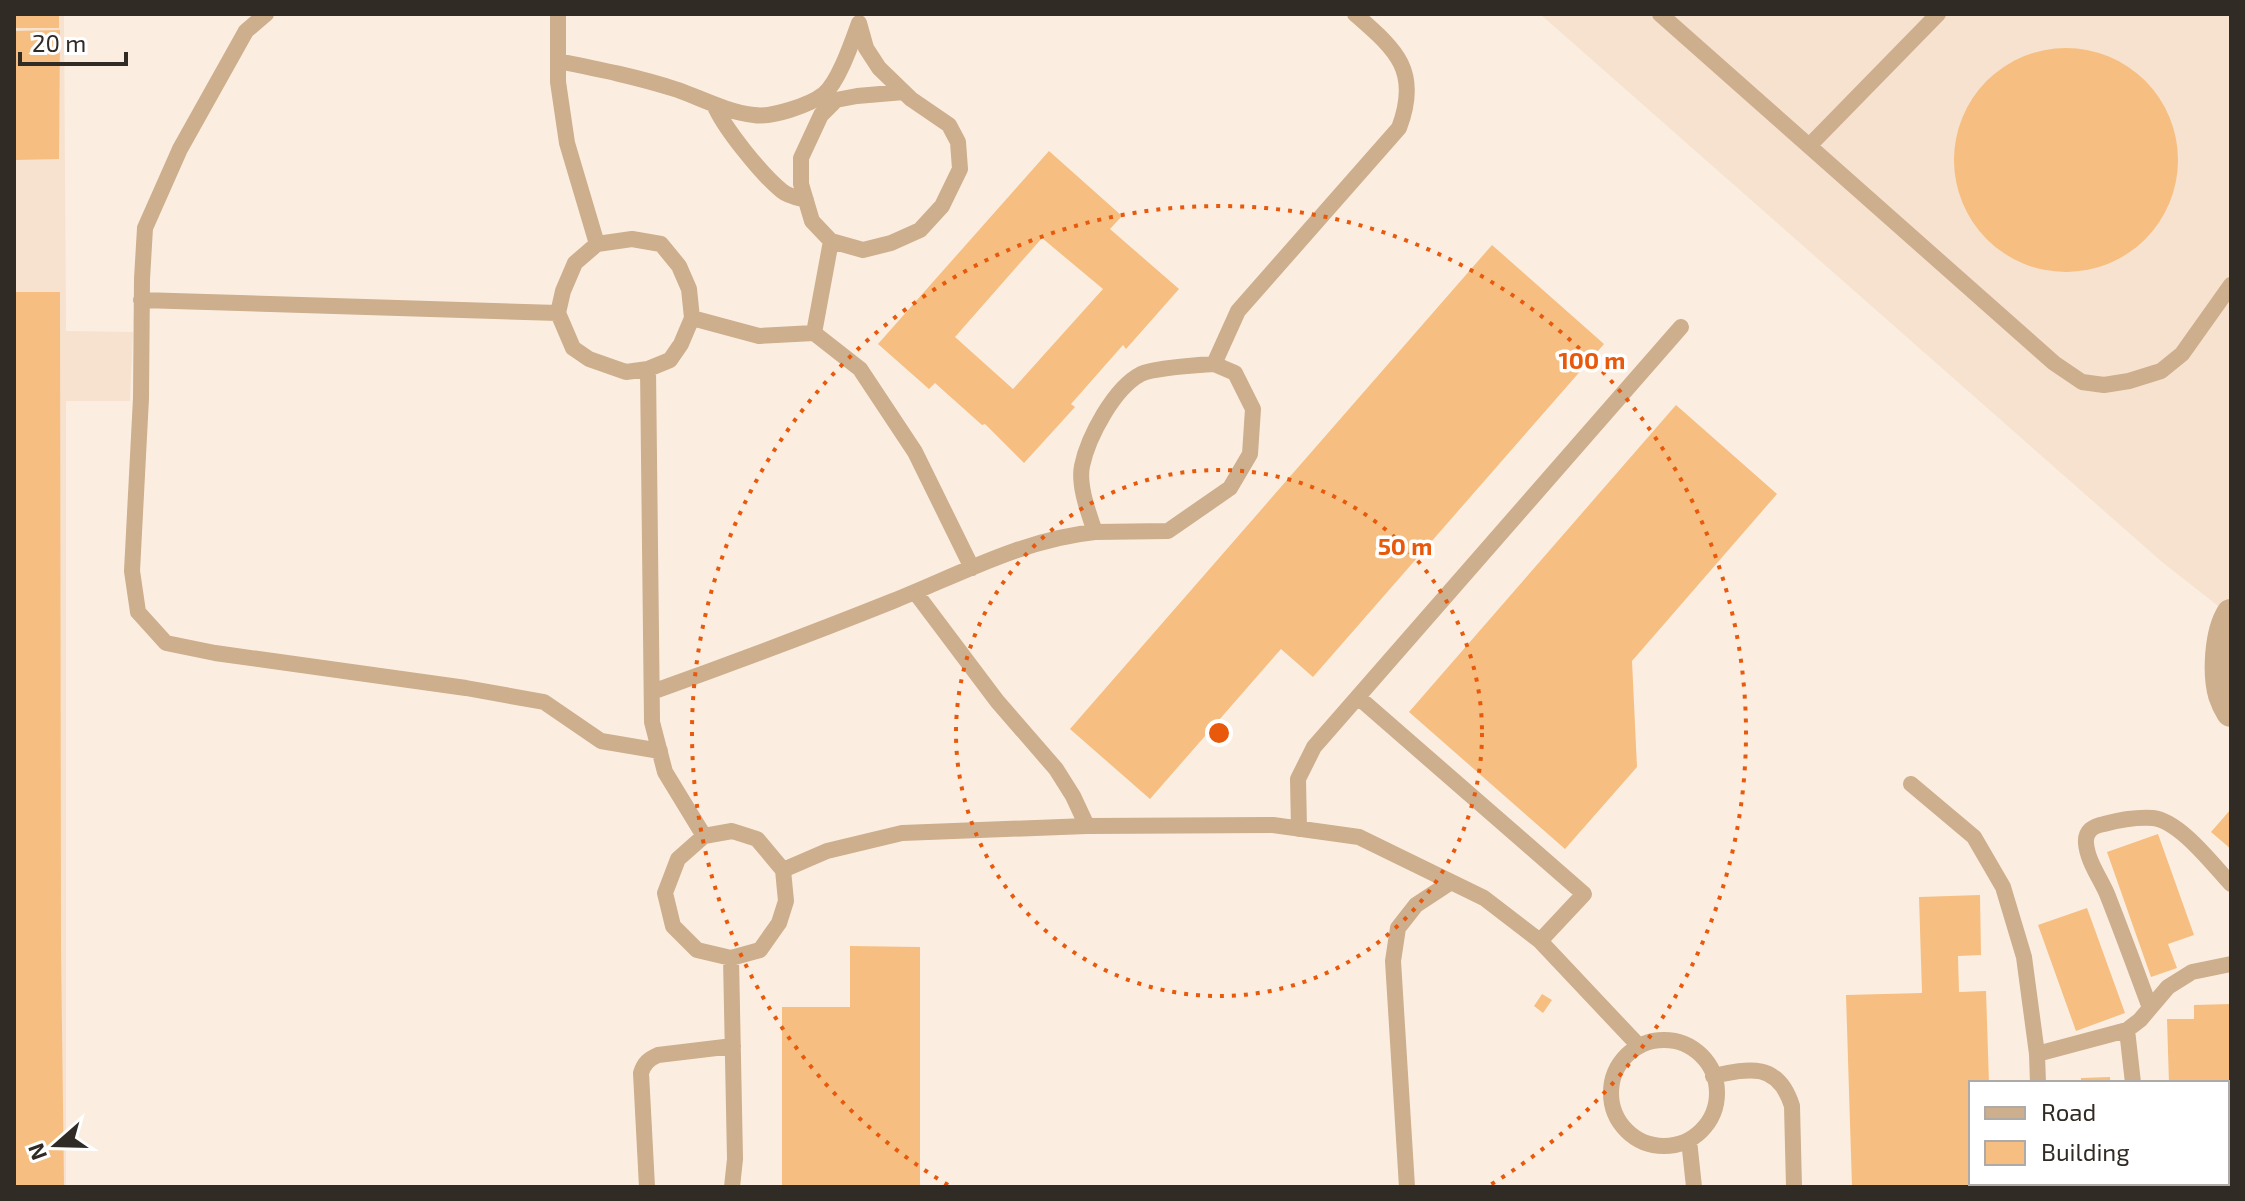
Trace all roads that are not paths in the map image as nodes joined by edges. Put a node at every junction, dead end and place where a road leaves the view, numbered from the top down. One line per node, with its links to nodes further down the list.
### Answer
1 (266, 14): 16 (lane)
2 (558, 14): 7 (lane)
3 (1355, 14): 21 (lane)
4 (1660, 14): 11 (lane)
5 (1938, 14): 11 (lane)
6 (861, 18): 8 (lane); 9 (lane)
7 (558, 61): 10 (lane); 14 (lane)
8 (904, 92): 9 (lane); 13 (lane)
9 (824, 102): 10 (lane); 12 (lane)
10 (714, 104): 12 (lane)
11 (1809, 146): 15 (lane)
12 (806, 200): 13 (lane)
13 (831, 241): 20 (lane)
14 (597, 244): 17 (lane); 18 (lane)
15 (2231, 285)
16 (141, 300): 17 (lane); 31 (lane)
17 (558, 313): 22 (lane)
18 (692, 318): 20 (lane); 22 (lane)
19 (1681, 327): 29 (lane)
20 (814, 333): 24 (lane)
21 (1214, 364): 23 (lane); 23 (lane)
22 (648, 369): 28 (lane)
23 (1095, 532): 24 (lane)
24 (972, 568): 25 (lane)
25 (915, 592): 28 (lane); 33 (lane)
26 (2231, 614): 27 (street)
27 (2225, 673): 30 (street)
28 (652, 692): 31 (lane)
29 (1358, 697): 34 (lane); 39 (lane)
30 (2231, 712)
31 (660, 751): 35 (lane)
32 (1911, 784): 46 (lane)
33 (1087, 826): 34 (lane); 36 (lane)
34 (1299, 829): 37 (lane)
35 (704, 836): 36 (lane); 40 (lane)
36 (783, 870): 40 (lane)
37 (1451, 882): 39 (lane); 53 (lane)
38 (2231, 884): 42 (lane)
39 (1540, 941): 45 (lane)
40 (731, 958): 44 (lane)
41 (2231, 964): 42 (lane)
42 (2150, 1008): 43 (lane)
43 (2127, 1030): 46 (lane); 49 (lane)
44 (733, 1046): 51 (lane); 52 (lane)
45 (1639, 1046): 47 (lane); 50 (lane)
46 (2037, 1054): 48 (lane)
47 (1713, 1076): 50 (lane); 55 (lane)
48 (2038, 1081)
49 (2133, 1081)
50 (1689, 1140): 54 (lane)
51 (647, 1187)
52 (732, 1187)
53 (1407, 1187)
54 (1694, 1187)
55 (1794, 1187)

